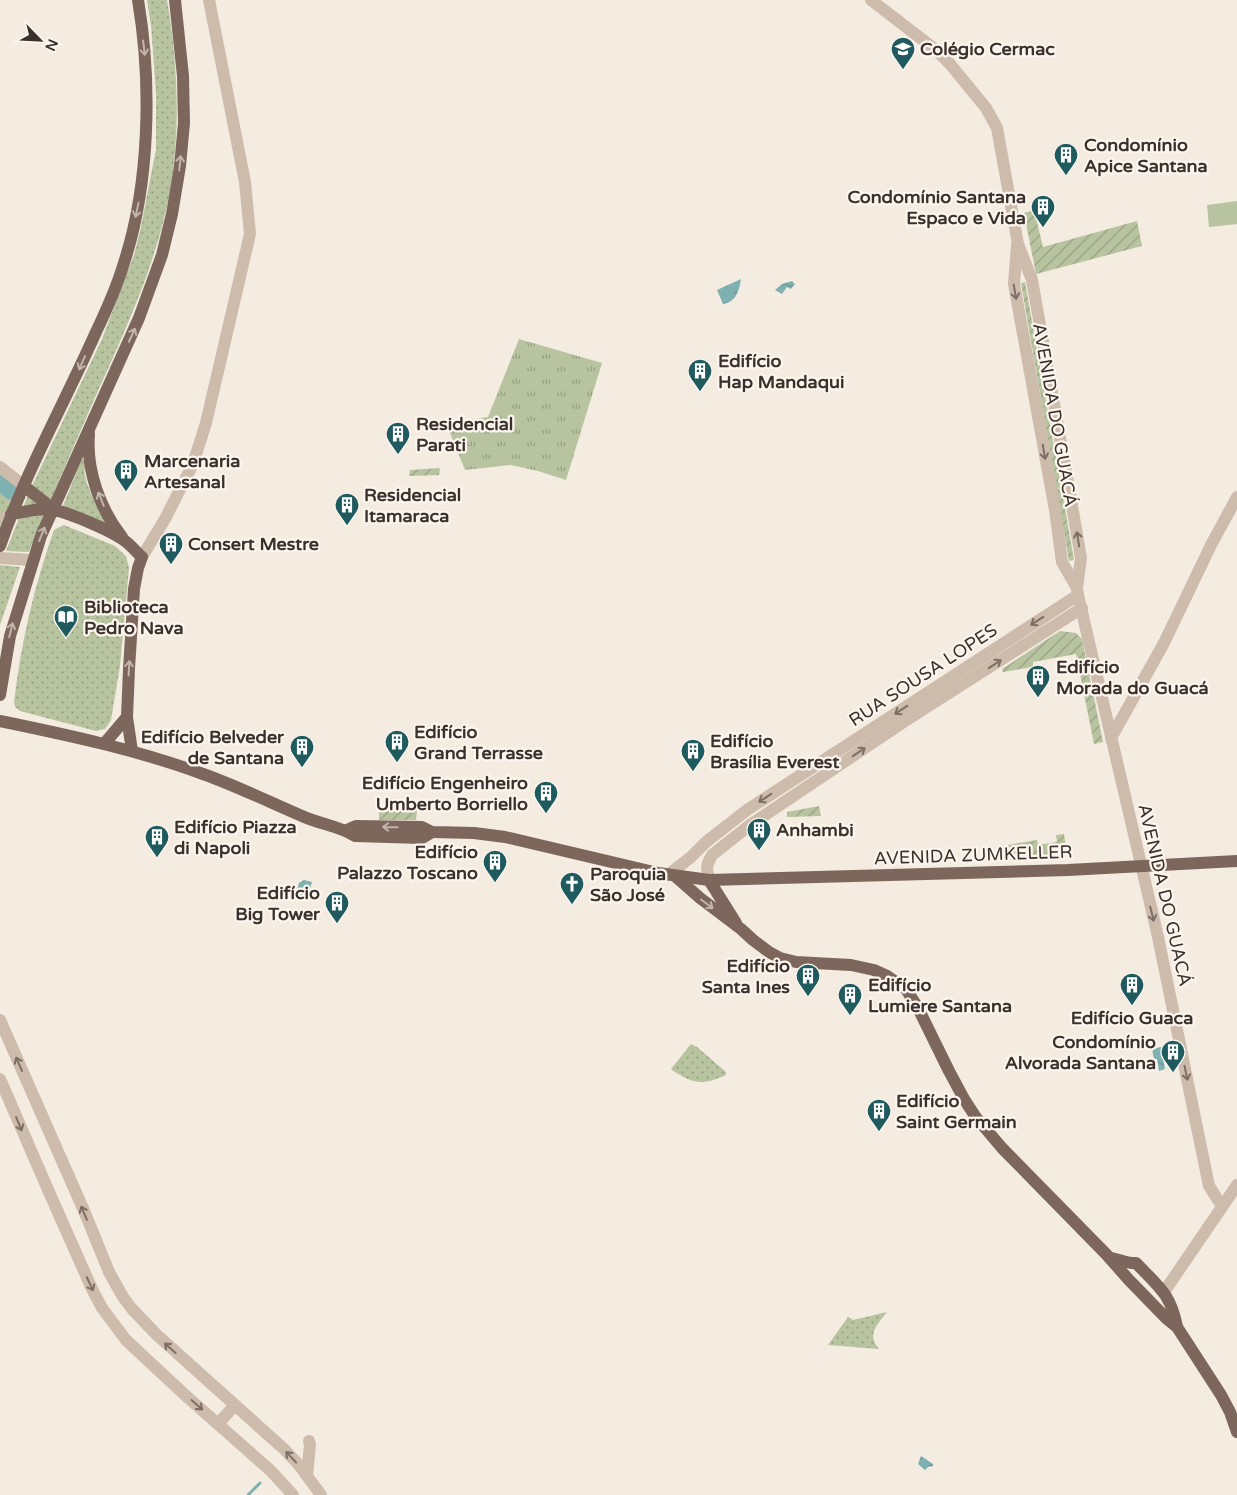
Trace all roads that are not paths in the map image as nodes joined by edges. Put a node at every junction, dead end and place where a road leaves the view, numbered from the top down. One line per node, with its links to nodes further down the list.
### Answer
1 (138, 0): 8 (main road, one-way to 8)
2 (174, 0): 6 (main road, one-way to 2)
3 (209, 0): 14 (street)
4 (870, 0): 5 (street, AVENIDA DO GUACÁ)
5 (1018, 244): 17 (street, AVENIDA DO GUACÁ, one-way to 5); 17 (street, AVENIDA DO GUACÁ, one-way to 17)
6 (89, 427): 10 (main road); 12 (main road, one-way to 6)
7 (0, 467): 8 (street)
8 (24, 486): 10 (main road); 11 (main road)
9 (1237, 497): 22 (street)
10 (53, 509): 11 (main road); 12 (main road); 16 (main road, one-way to 10)
11 (6, 517): 13 (main road)
12 (125, 541): 14 (main road)
13 (0, 546)
14 (142, 557): 20 (main road, one-way to 14)
15 (0, 558): 16 (street)
16 (32, 560): 19 (main road, one-way to 16)
17 (1078, 591): 18 (street, AVENIDA DO GUACÁ); 25 (street, RUA SOUSA LOPES, one-way to 25)
18 (1082, 608): 22 (street, AVENIDA DO GUACÁ); 26 (street, RUA SOUSA LOPES, one-way to 18)
19 (0, 695)
20 (127, 716): 23 (main road); 24 (main road)
21 (0, 721): 23 (main road, AVENIDA ZUMKELLER)
22 (1112, 738): 28 (street, AVENIDA DO GUACÁ)
23 (104, 744): 24 (main road, AVENIDA ZUMKELLER)
24 (132, 752): 29 (main road, AVENIDA ZUMKELLER)
25 (706, 842): 26 (street); 29 (street, RUA SOUSA LOPES)
26 (712, 855): 30 (street)
27 (1237, 862): 28 (main road, AVENIDA ZUMKELLER)
28 (1141, 866): 30 (main road, AVENIDA ZUMKELLER); 35 (street, AVENIDA DO GUACÁ, one-way to 35)
29 (672, 876): 30 (main road, AVENIDA ZUMKELLER); 31 (main road, one-way to 31)
30 (710, 880): 31 (main road)
31 (740, 929): 36 (main road)
32 (0, 1020): 41 (street, one-way to 32)
33 (0, 1079): 42 (street, one-way to 42)
34 (1237, 1185): 35 (street)
35 (1222, 1206): 39 (street)
36 (1110, 1258): 37 (main road); 38 (main road)
37 (1140, 1267): 38 (main road); 39 (main road)
38 (1129, 1280): 40 (main road)
39 (1164, 1292): 40 (main road)
40 (1168, 1312): 43 (main road)
41 (235, 1405): 42 (street); 45 (street, one-way to 41)
42 (218, 1424): 46 (street)
43 (1237, 1432)
44 (310, 1442): 45 (street)
45 (307, 1475): 47 (street)
46 (293, 1495)
47 (321, 1495)

